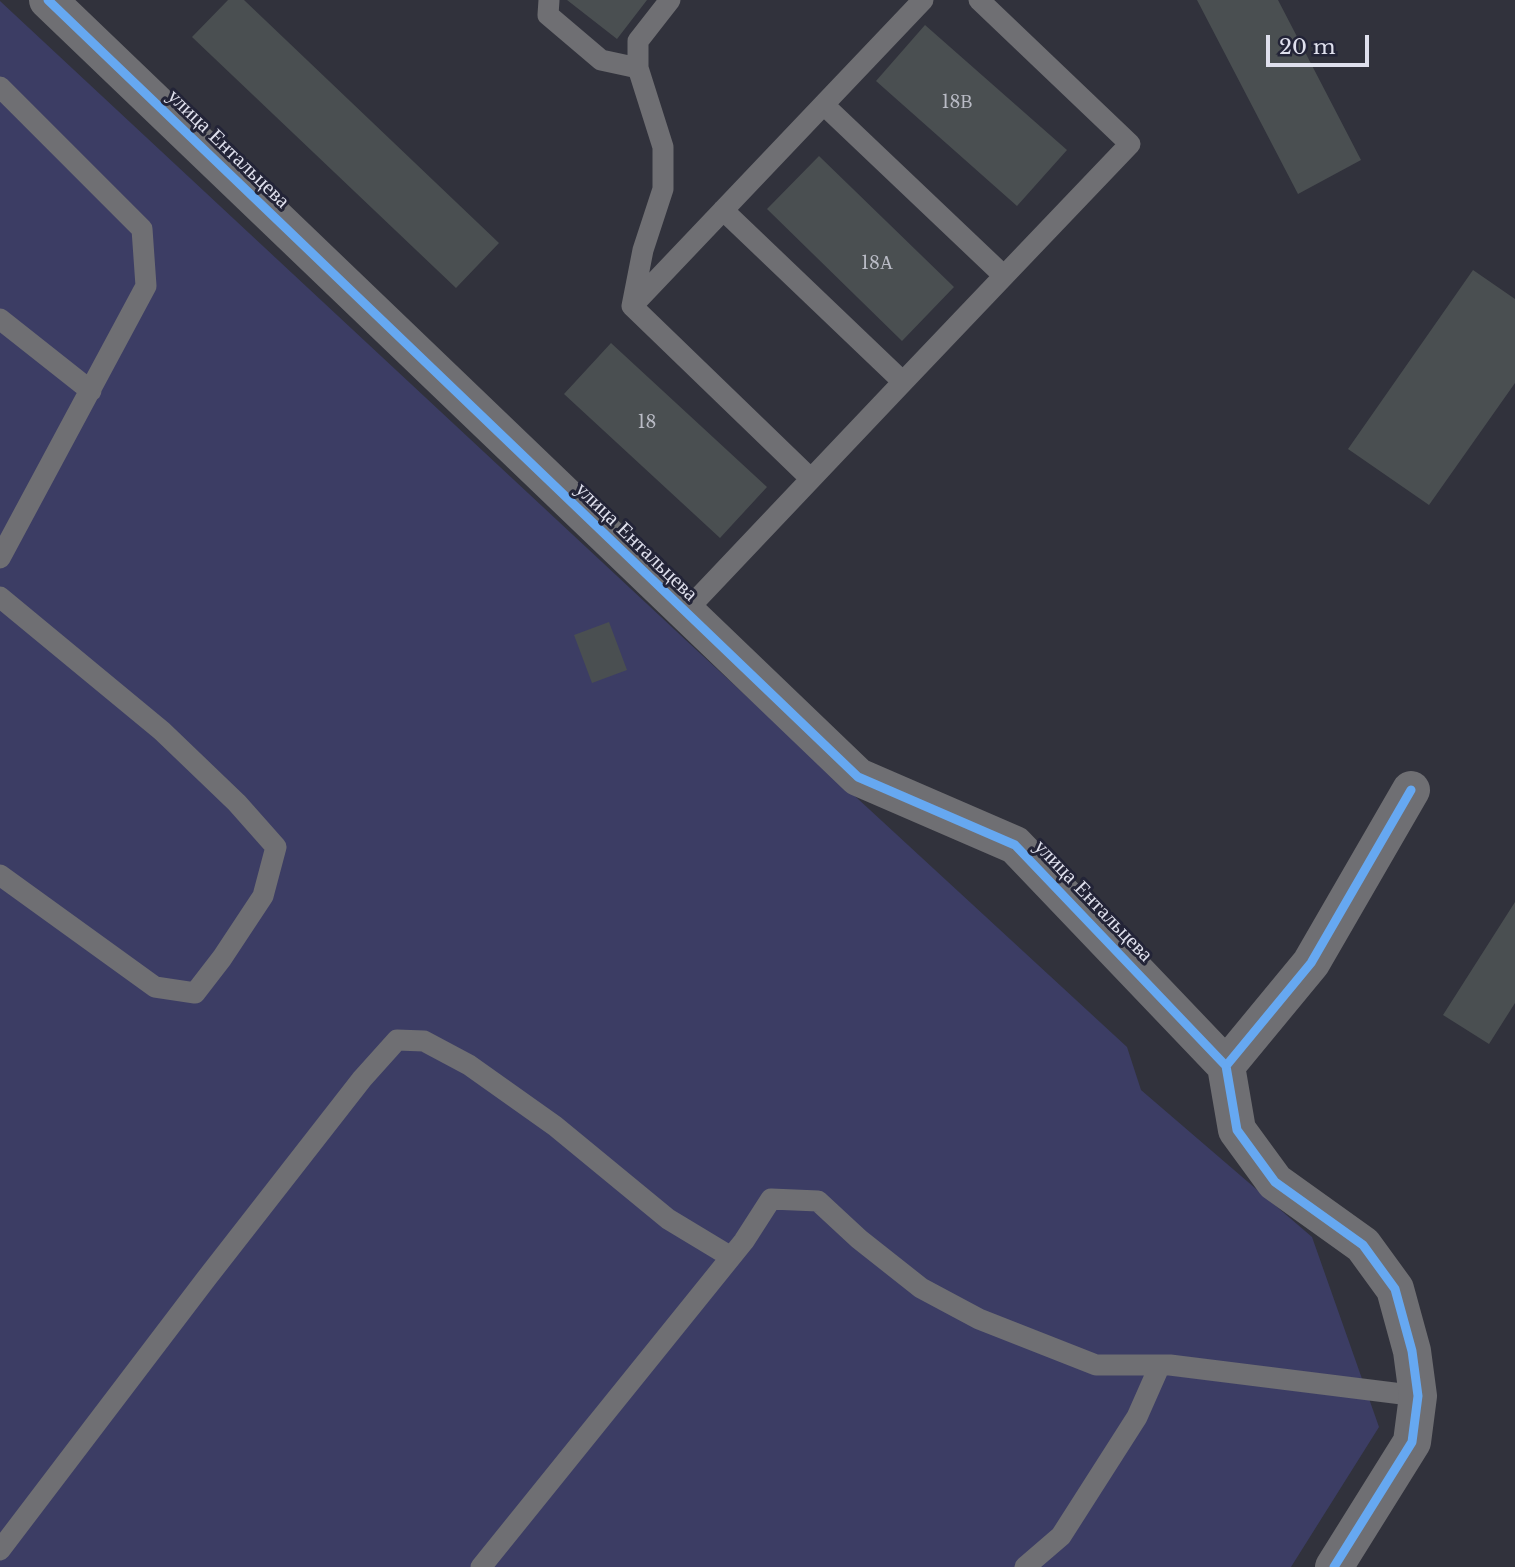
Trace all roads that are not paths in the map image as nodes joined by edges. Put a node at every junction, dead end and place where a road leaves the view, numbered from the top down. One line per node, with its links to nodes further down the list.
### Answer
1 (48, 0): 18 (street, улица Ентальцева)
2 (549, 0): 6 (lane)
3 (670, 0): 6 (lane)
4 (923, 0): 8 (lane)
5 (979, 0): 10 (lane)
6 (638, 68): 11 (lane)
7 (0, 87): 14 (lane)
8 (824, 104): 9 (lane); 10 (lane)
9 (723, 210): 11 (lane); 13 (lane)
10 (1004, 276): 13 (lane)
11 (632, 306): 15 (lane)
12 (0, 318): 14 (lane)
13 (903, 382): 15 (lane)
14 (91, 391): 16 (lane)
15 (811, 479): 18 (lane)
16 (0, 558)
17 (0, 597): 20 (lane)
18 (684, 613): 21 (street, улица Ентальцева)
19 (1411, 790): 21 (street)
20 (0, 875)
21 (1226, 1066): 24 (street)
22 (731, 1257): 23 (lane); 25 (lane); 26 (lane)
23 (1160, 1365): 24 (lane); 27 (lane)
24 (1418, 1396): 28 (street)
25 (0, 1550)
26 (481, 1567)
27 (1025, 1567)
28 (1335, 1567)

